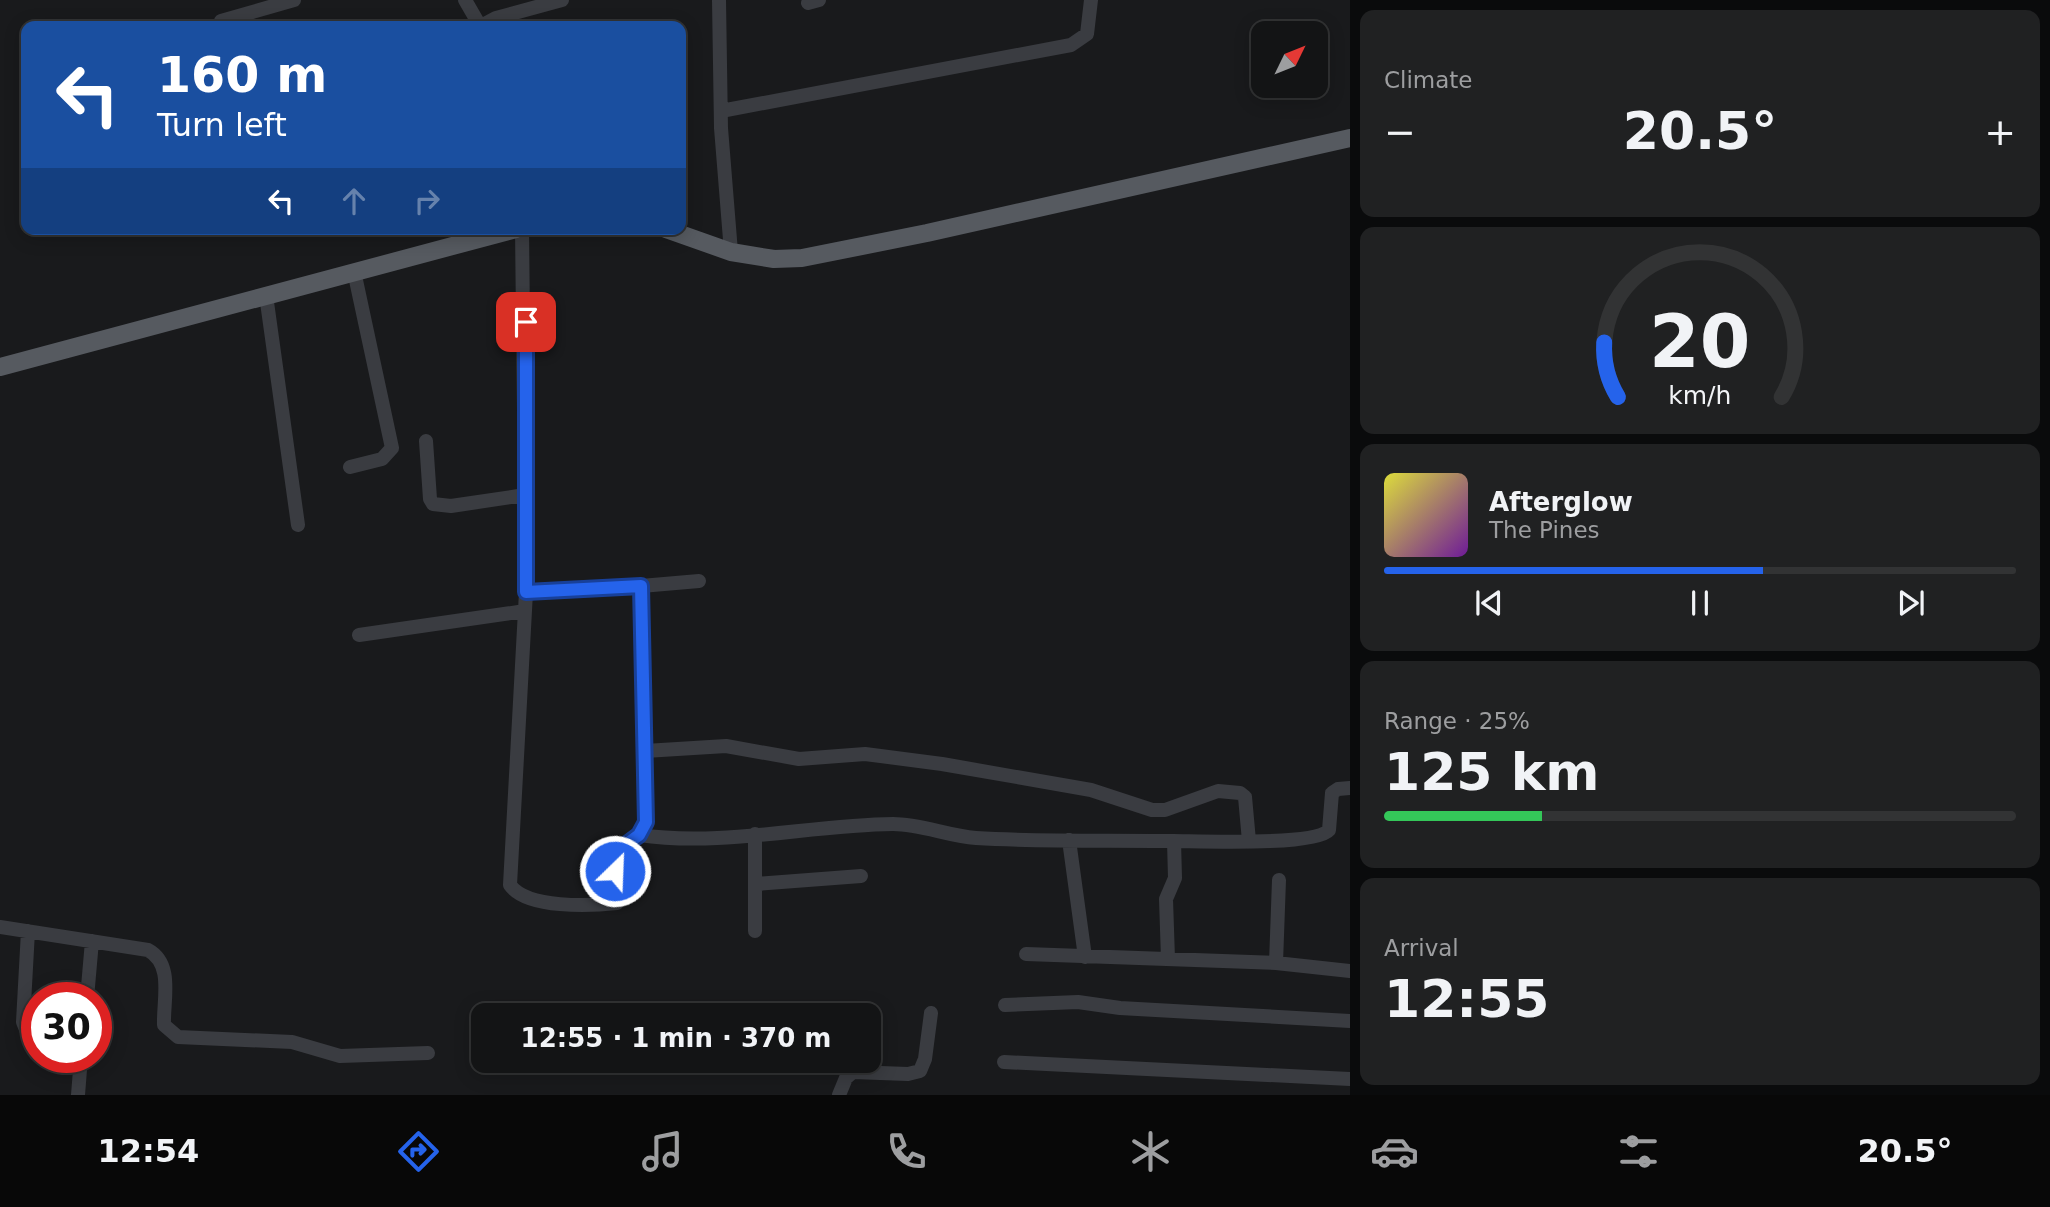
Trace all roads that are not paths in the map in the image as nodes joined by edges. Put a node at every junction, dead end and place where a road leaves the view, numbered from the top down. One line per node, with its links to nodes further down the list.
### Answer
1 (294, 0): 6 (street)
2 (465, 0): 7 (street)
3 (562, 0): 8 (street)
4 (719, 0): 9 (street)
5 (1091, 0): 9 (street)
6 (221, 21)
7 (477, 21)
8 (490, 21)
9 (721, 111): 14 (street)
10 (1350, 138): 14 (main road)
11 (493, 235): 15 (main road)
12 (523, 235): 20 (street)
13 (682, 235): 14 (main road)
14 (731, 253)
15 (354, 271): 16 (main road); 19 (street)
16 (266, 295): 17 (main road); 21 (street)
17 (0, 367)
18 (426, 441): 20 (street)
19 (350, 467)
20 (525, 495): 24 (street)
21 (298, 525)
22 (699, 581): 23 (street)
23 (641, 586): 24 (street); 27 (street)
24 (526, 592): 25 (street)
25 (525, 611): 26 (street); 30 (street)
26 (359, 635)
27 (645, 751): 30 (street); 33 (street)
28 (1350, 788): 33 (street)
29 (755, 834): 30 (street); 31 (street); 36 (street)
30 (639, 835)
31 (1069, 840): 32 (street); 42 (street)
32 (1174, 841): 33 (street); 43 (street)
33 (1249, 841)
34 (861, 876): 36 (street)
35 (1279, 880): 44 (street)
36 (757, 884): 38 (street)
37 (0, 926): 39 (street)
38 (755, 930)
39 (28, 931): 40 (street); 46 (street)
40 (92, 941): 47 (street); 51 (street)
41 (1026, 954): 42 (street)
42 (1085, 957): 43 (street)
43 (1168, 959): 44 (street)
44 (1276, 963): 45 (street)
45 (1350, 971)
46 (25, 982)
47 (88, 982)
48 (1005, 1005): 50 (street)
49 (931, 1013): 56 (street)
50 (1350, 1021)
51 (428, 1053)
52 (1004, 1062): 54 (street)
53 (80, 1073): 55 (street)
54 (1350, 1079)
55 (78, 1095)
56 (839, 1095)

